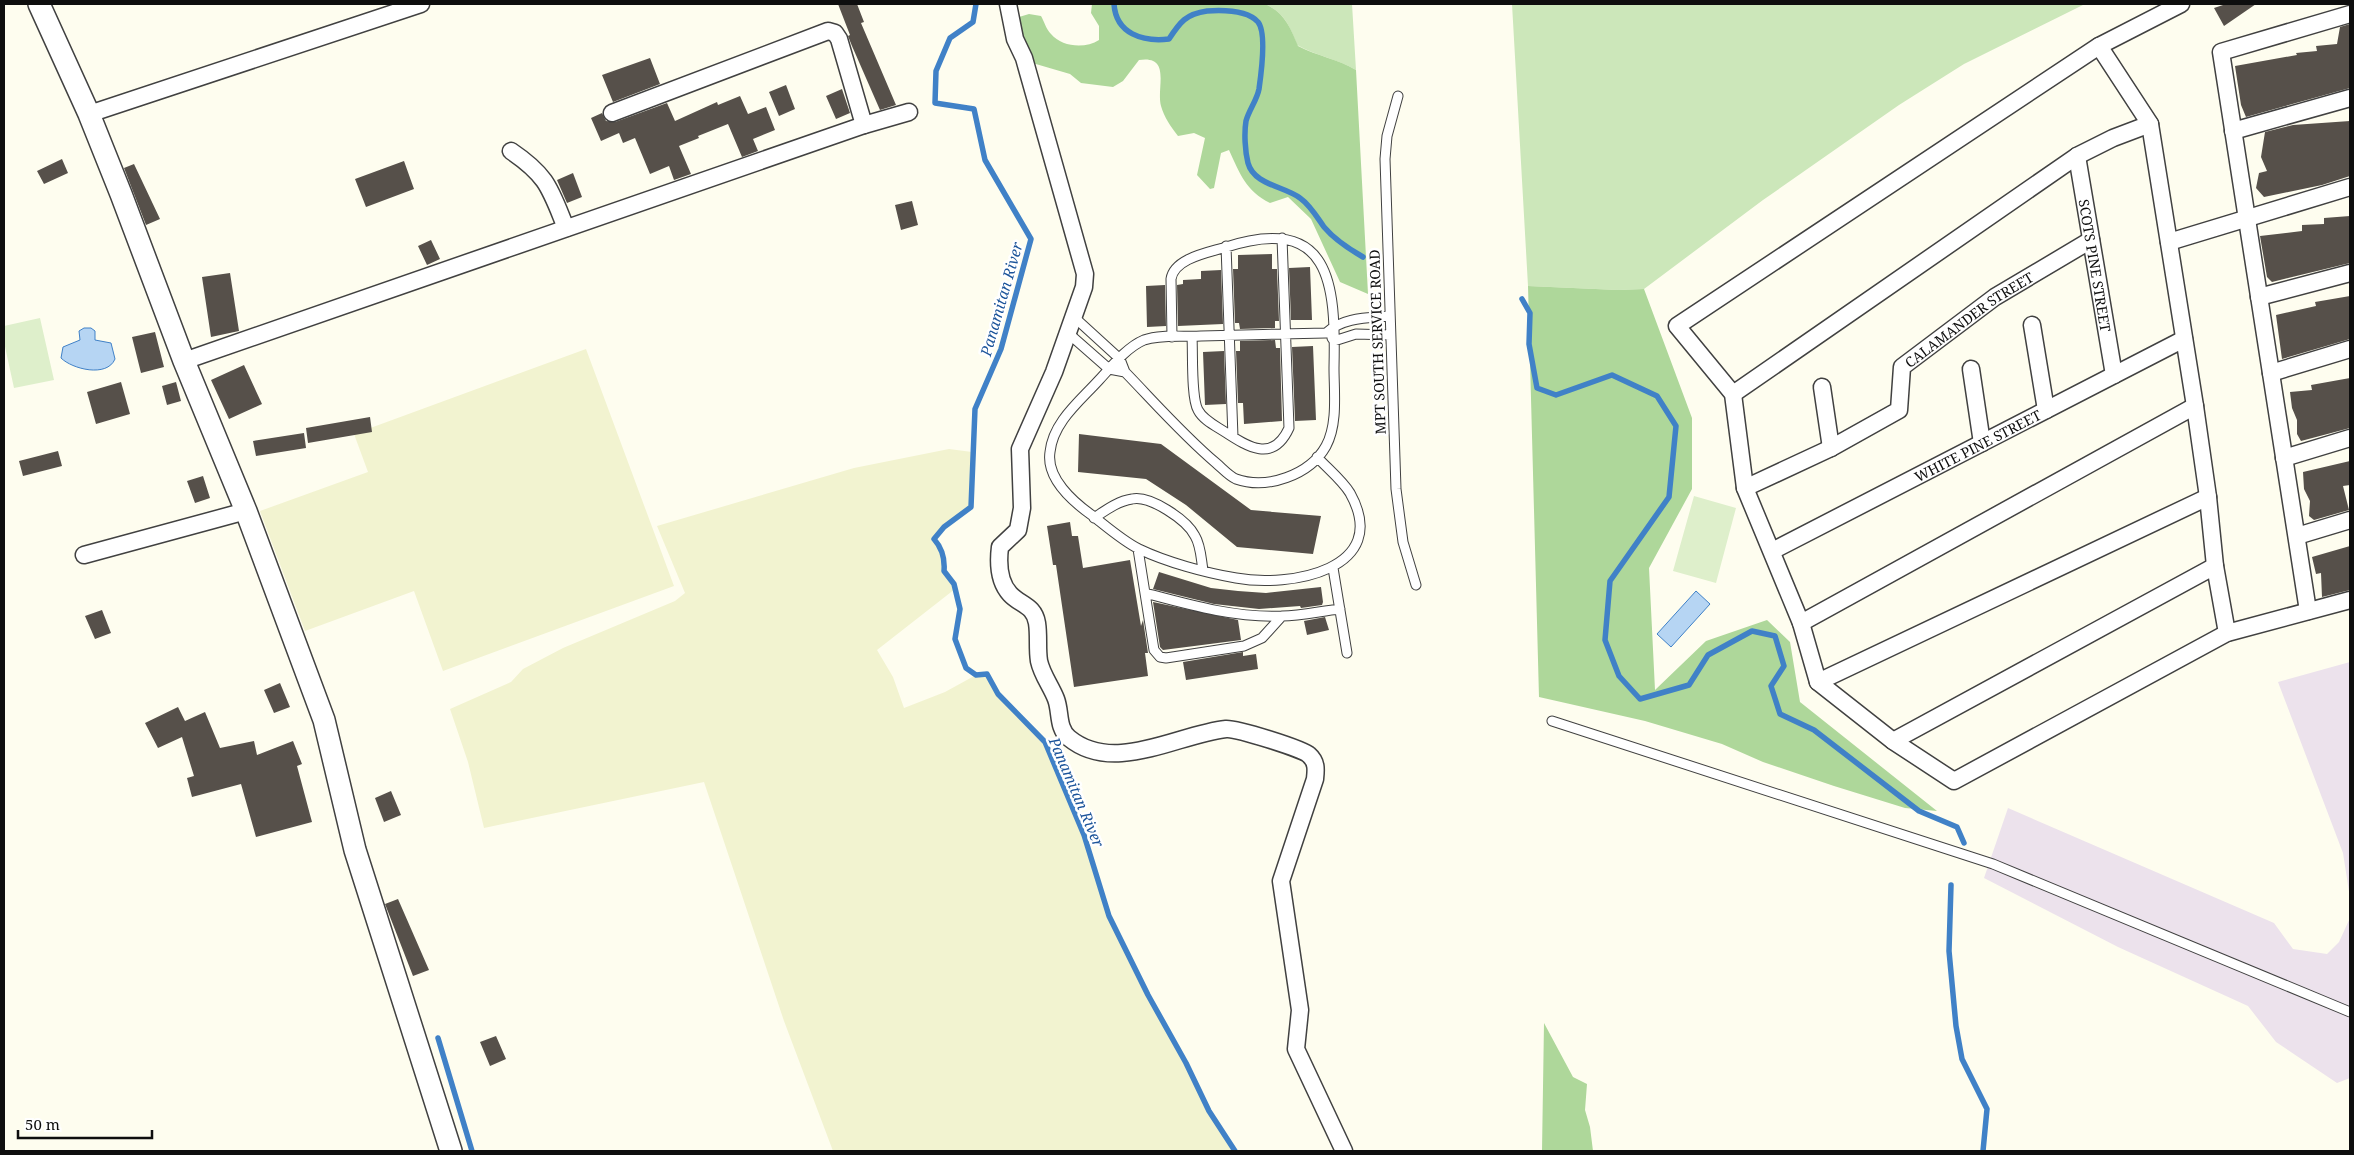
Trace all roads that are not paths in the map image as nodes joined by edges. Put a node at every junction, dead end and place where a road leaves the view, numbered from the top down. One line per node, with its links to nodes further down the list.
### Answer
1 (39, 4): 11 (street)
2 (421, 4): 11 (street)
3 (1008, 4): 27 (street)
4 (2181, 4): 6 (street)
5 (2350, 14): 14 (street)
6 (2099, 46): 12 (street); 48 (street)
7 (1398, 96): 26 (lane, MPT SOUTH SERVICE ROAD)
8 (2350, 98): 14 (street)
9 (909, 112): 13 (street)
10 (612, 113): 13 (street)
11 (89, 114): 41 (street)
12 (2150, 124): 16 (street); 22 (street)
13 (864, 125): 19 (street)
14 (2233, 131): 18 (street)
15 (511, 151): 19 (street)
16 (2078, 156): 21 (street, SCOTS PINE STREET); 48 (street)
17 (2350, 188): 18 (street)
18 (2247, 218): 22 (street); 25 (street)
19 (566, 228): 41 (street)
20 (1282, 238): 23 (lane); 28 (lane); 32 (lane)
21 (2091, 240): 46 (street, SCOTS PINE STREET); 54 (street, CALAMANDER STREET)
22 (2169, 242): 37 (street)
23 (1226, 246): 34 (lane); 35 (lane)
24 (2350, 273): 25 (street)
25 (2259, 297): 45 (street)
26 (1390, 316): 28 (lane); 33 (lane, MPT SOUTH SERVICE ROAD)
27 (1074, 317): 30 (street); 40 (lane)
28 (1334, 325): 31 (lane); 38 (lane)
29 (2032, 325): 50 (street)
30 (1068, 333): 42 (lane); 83 (street)
31 (1326, 333): 32 (lane); 38 (lane)
32 (1286, 334): 34 (lane); 51 (lane)
33 (1390, 335): 38 (lane); 69 (lane, MPT SOUTH SERVICE ROAD)
34 (1230, 336): 36 (lane); 51 (lane)
35 (1172, 337): 36 (lane); 40 (lane)
36 (1192, 337): 51 (lane)
37 (2184, 339): 46 (street, WHITE PINE STREET); 49 (street)
38 (1334, 341): 55 (lane)
39 (2350, 348): 45 (street)
40 (1120, 359): 42 (lane); 44 (lane)
41 (184, 361): 59 (street)
42 (1109, 369): 44 (lane); 60 (lane)
43 (1971, 369): 53 (street)
44 (1125, 372): 55 (lane)
45 (2271, 373): 56 (street)
46 (2114, 375): 50 (street, WHITE PINE STREET)
47 (1822, 388): 54 (street)
48 (1732, 394): 57 (street)
49 (2195, 406): 58 (street); 75 (street)
50 (2046, 410): 53 (street, WHITE PINE STREET)
51 (1233, 437)
52 (2350, 438): 56 (street)
53 (1982, 443): 64 (street, WHITE PINE STREET)
54 (1831, 448): 57 (street, CALAMANDER STREET)
55 (1317, 458): 67 (lane)
56 (2284, 458): 62 (street)
57 (1745, 488): 64 (street)
58 (2208, 497): 66 (street); 78 (street)
59 (246, 511): 65 (street); 82 (street)
60 (1094, 518): 63 (lane); 68 (lane)
61 (2350, 520): 62 (street)
62 (2297, 536): 73 (street)
63 (1138, 548): 68 (lane); 70 (lane)
64 (1772, 551): 75 (street)
65 (84, 555)
66 (2215, 566): 76 (street); 80 (street)
67 (1333, 568): 68 (lane); 72 (lane)
68 (1203, 570)
69 (1416, 585)
70 (1145, 593): 74 (lane); 74 (lane)
71 (2350, 600): 73 (street)
72 (1340, 609): 74 (lane); 77 (lane)
73 (2308, 611): 76 (street)
74 (1282, 616)
75 (1801, 623): 78 (street)
76 (2227, 633): 80 (street)
77 (1347, 653)
78 (1818, 682): 80 (street)
79 (1552, 721): 81 (lane)
80 (1893, 741)
81 (2350, 1012)
82 (451, 1151)
83 (1344, 1151)

